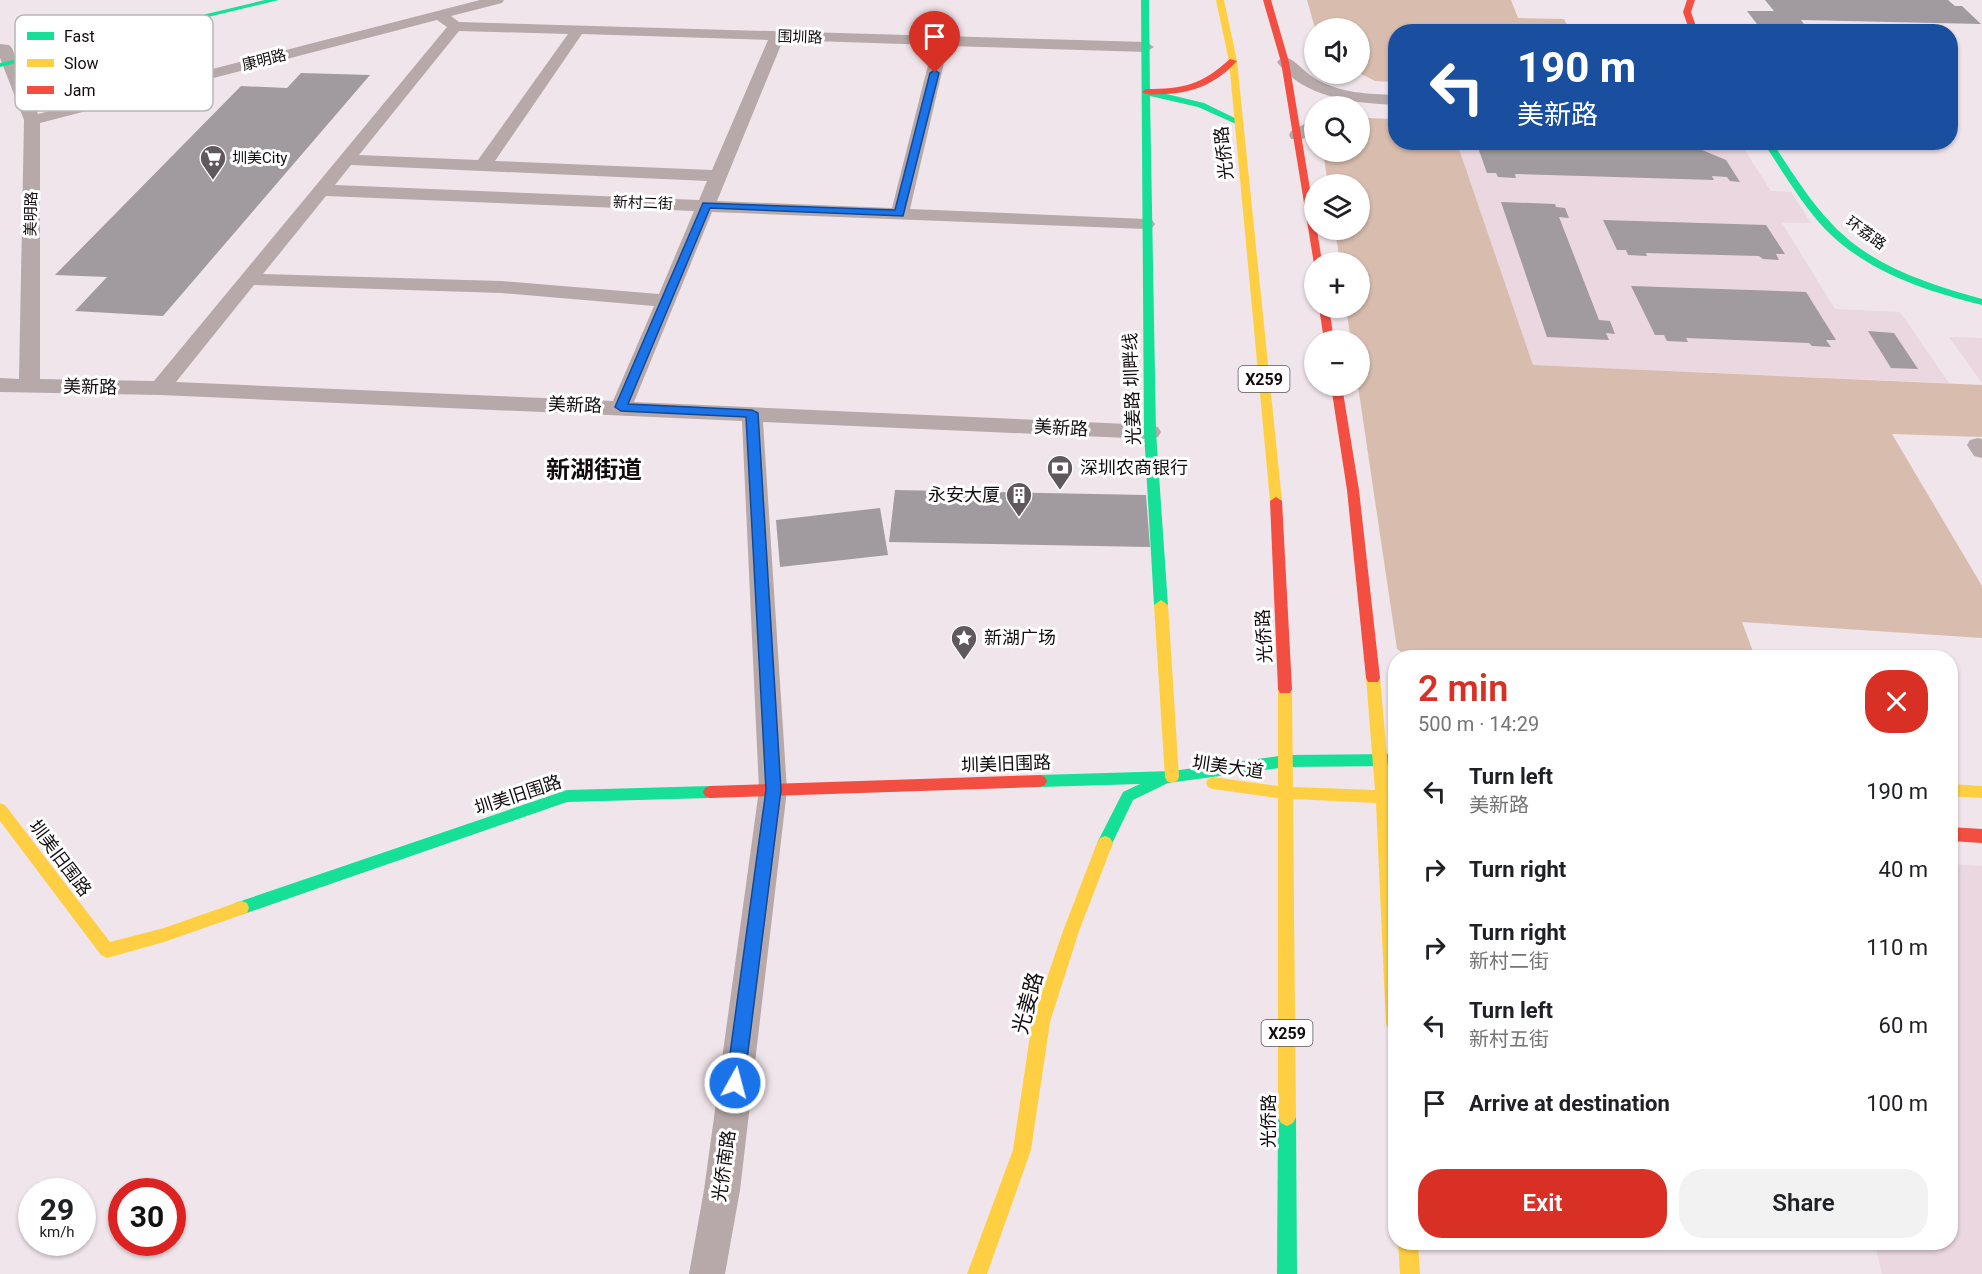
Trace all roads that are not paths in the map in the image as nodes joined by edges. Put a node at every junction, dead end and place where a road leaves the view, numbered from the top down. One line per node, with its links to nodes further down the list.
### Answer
1 (275, 0): 7 (main road)
2 (497, 0): 8 (street, 康明路)
3 (1145, 0): 14 (main road, 光姜路 圳畔线)
4 (1220, 0): 16 (main road, 光侨路 / X259)
5 (1267, 0): 17 (main road)
6 (1691, 0): 9 (main road)
7 (200, 15)
8 (440, 15): 10 (street); 18 (street, 康明路)
9 (1691, 24)
10 (455, 26): 11 (street, 围圳路); 31 (street)
11 (578, 30): 12 (street, 围圳路); 32 (street)
12 (777, 36): 13 (street, 围圳路); 33 (street)
13 (941, 41): 14 (street, 围圳路); 36 (street)
14 (1146, 47): 20 (main road, 光姜路 圳畔线)
15 (6, 54): 19 (street, 美明路)
16 (1233, 61): 20 (main road); 27 (main road, 光侨路 / X259)
17 (1285, 62): 21 (street); 29 (main road)
18 (213, 73)
19 (15, 77)
20 (1146, 92): 27 (main road); 37 (main road, 光姜路 圳畔线)
21 (1388, 99)
22 (28, 111): 26 (street, 美明路)
23 (67, 111): 26 (street, 康明路)
24 (1370, 111): 25 (street)
25 (1388, 111)
26 (32, 120): 43 (street, 美明路)
27 (1239, 122): 53 (main road, 光侨路 / X259)
28 (1304, 130): 29 (street)
29 (1297, 135): 38 (main road)
30 (1773, 150): 41 (main road, 环荔路)
31 (346, 160): 32 (street); 34 (street)
32 (484, 165): 33 (street)
33 (720, 176): 35 (street)
34 (321, 190): 35 (street, 新村二街); 39 (street)
35 (706, 205): 36 (street, 新村二街); 40 (street)
36 (900, 213): 37 (street, 新村二街)
37 (1146, 224): 48 (main road, 光姜路 圳畔线)
38 (1315, 252)
39 (249, 279): 40 (street); 44 (street)
40 (666, 301): 46 (street)
41 (1982, 302)
42 (0, 385): 43 (street, 美新路)
43 (29, 386): 44 (street, 美新路)
44 (160, 388): 46 (street, 美新路)
45 (1338, 396): 49 (main road)
46 (621, 407): 47 (street, 美新路)
47 (752, 413): 48 (street, 美新路); 55 (street, 光侨南路)
48 (1150, 432): 54 (main road, 光姜路 圳畔线)
49 (1370, 652): 50 (main road); 51 (main road)
50 (1387, 667)
51 (1381, 759): 52 (main road, 圳美大道); 53 (main road, 圳美大道); 57 (main road)
52 (1388, 760)
53 (1287, 761): 54 (main road, 圳美大道); 59 (main road, 光侨路 / X259)
54 (1172, 777): 55 (main road, 圳美旧围路); 59 (main road, 圳美大道); 66 (main road, 光姜路)
55 (773, 790): 61 (main road, 圳美旧围路); 65 (street, 光侨南路)
56 (1958, 790): 58 (main road)
57 (1388, 792)
58 (1982, 792)
59 (1287, 793): 60 (main road, 圳美大道); 67 (main road, 光侨路 / X259)
60 (1388, 797)
61 (0, 809)
62 (1958, 834): 63 (main road)
63 (1982, 836)
64 (1408, 1250): 68 (main road)
65 (707, 1274)
66 (977, 1274)
67 (1287, 1274)
68 (1410, 1274)

